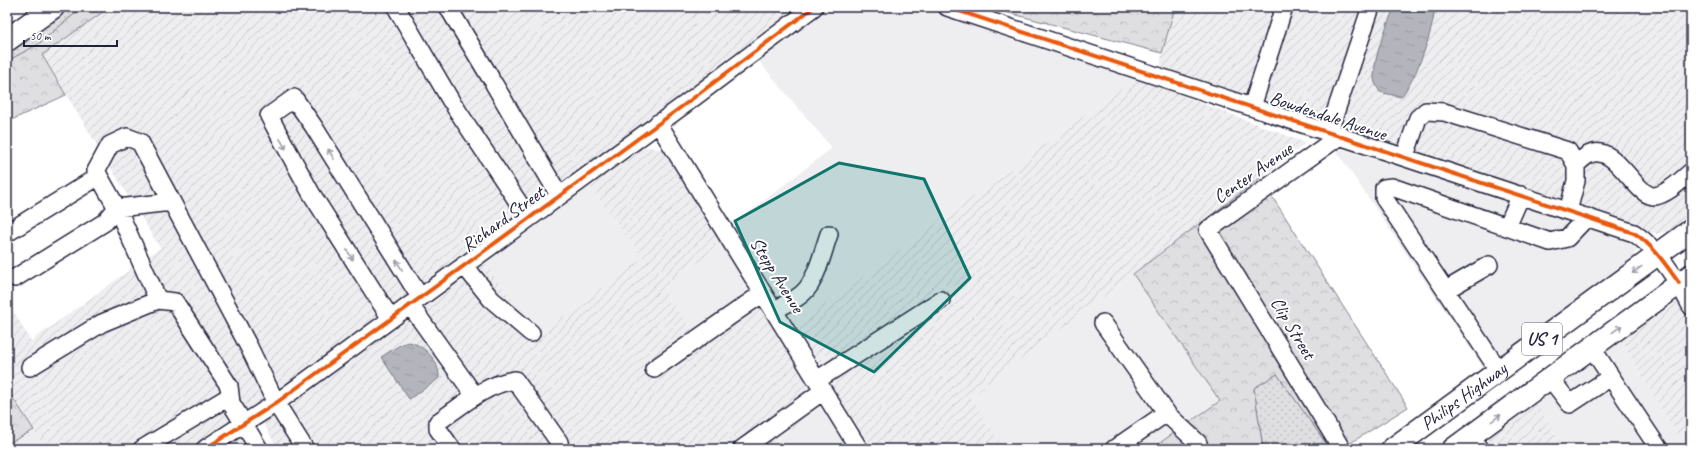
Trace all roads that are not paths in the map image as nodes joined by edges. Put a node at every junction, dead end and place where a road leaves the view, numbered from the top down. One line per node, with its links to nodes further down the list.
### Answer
1 (54, 7): 8 (highway)
2 (396, 7): 22 (street)
3 (448, 7): 16 (street)
4 (814, 7): 10 (street, Richard Street)
5 (947, 7): 9 (street, Bowdendale Avenue)
6 (1284, 7): 9 (street)
7 (1372, 7): 11 (street)
8 (7, 40)
9 (1252, 106): 11 (street, Bowdendale Avenue)
10 (658, 123): 16 (street, Richard Street); 34 (street, Stepp Avenue)
11 (1335, 133): 12 (street, Bowdendale Avenue); 24 (street, Center Avenue)
12 (1405, 156): 13 (street); 17 (street, Bowdendale Avenue)
13 (1576, 165): 14 (street); 20 (street)
14 (1691, 172)
15 (99, 176): 18 (street); 19 (street); 26 (street)
16 (559, 195): 22 (street, Richard Street)
17 (1521, 195): 20 (street, Bowdendale Avenue); 23 (street)
18 (172, 202): 19 (street); 52 (street)
19 (117, 208): 31 (street); 35 (street)
20 (1568, 210): 21 (street, Bowdendale Avenue)
21 (1587, 217): 23 (street); 28 (street, Bowdendale Avenue)
22 (528, 218): 29 (street, Richard Street)
23 (1507, 227): 33 (street)
24 (1208, 230): 56 (street, Clip Street)
25 (1691, 230): 28 (main road, Philips Highway / US 1)
26 (7, 233)
27 (829, 234): 39 (street)
28 (1657, 254): 32 (street, Bowdendale Avenue); 46 (main road, Philips Highway / US 1, one-way to 46)
29 (464, 265): 37 (street, Richard Street); 42 (street)
30 (1489, 265): 33 (street)
31 (15, 278)
32 (1685, 279): 38 (street, Bowdendale Avenue); 43 (main road, Philips Highway / US 1, one-way to 32)
33 (1446, 290): 46 (street)
34 (763, 293): 39 (street, Stepp Avenue); 45 (street)
35 (158, 300): 44 (street); 50 (street)
36 (941, 300): 49 (street)
37 (415, 301): 40 (street, Richard Street); 40 (street, one-way to 40); 51 (street)
38 (1691, 306)
39 (774, 310): 49 (street, Stepp Avenue)
40 (391, 319): 52 (street, Richard Street)
41 (1103, 323): 53 (street)
42 (531, 333)
43 (1592, 348): 47 (street); 48 (main road, Philips Highway / US 1)
44 (30, 367)
45 (654, 369)
46 (1499, 371): 67 (main road, Philips Highway / US 1)
47 (1611, 376): 48 (street); 69 (street)
48 (1550, 378): 55 (main road, Philips Highway / US 1, one-way to 48)
49 (820, 386): 63 (street); 64 (street, Stepp Avenue)
50 (230, 396): 54 (street); 57 (street)
51 (475, 396): 61 (street); 62 (street)
52 (276, 403): 54 (street, Richard Street); 60 (street)
53 (1168, 415): 65 (street); 66 (street)
54 (244, 425): 58 (street, Richard Street); 59 (street)
55 (1475, 442): 68 (main road, Philips Highway / US 1)
56 (1341, 448)
57 (142, 449)
58 (205, 449)
59 (259, 449)
60 (305, 449)
61 (452, 449)
62 (560, 449)
63 (742, 449)
64 (859, 449)
65 (1114, 449)
66 (1200, 449)
67 (1392, 449)
68 (1453, 449)
69 (1659, 449)

